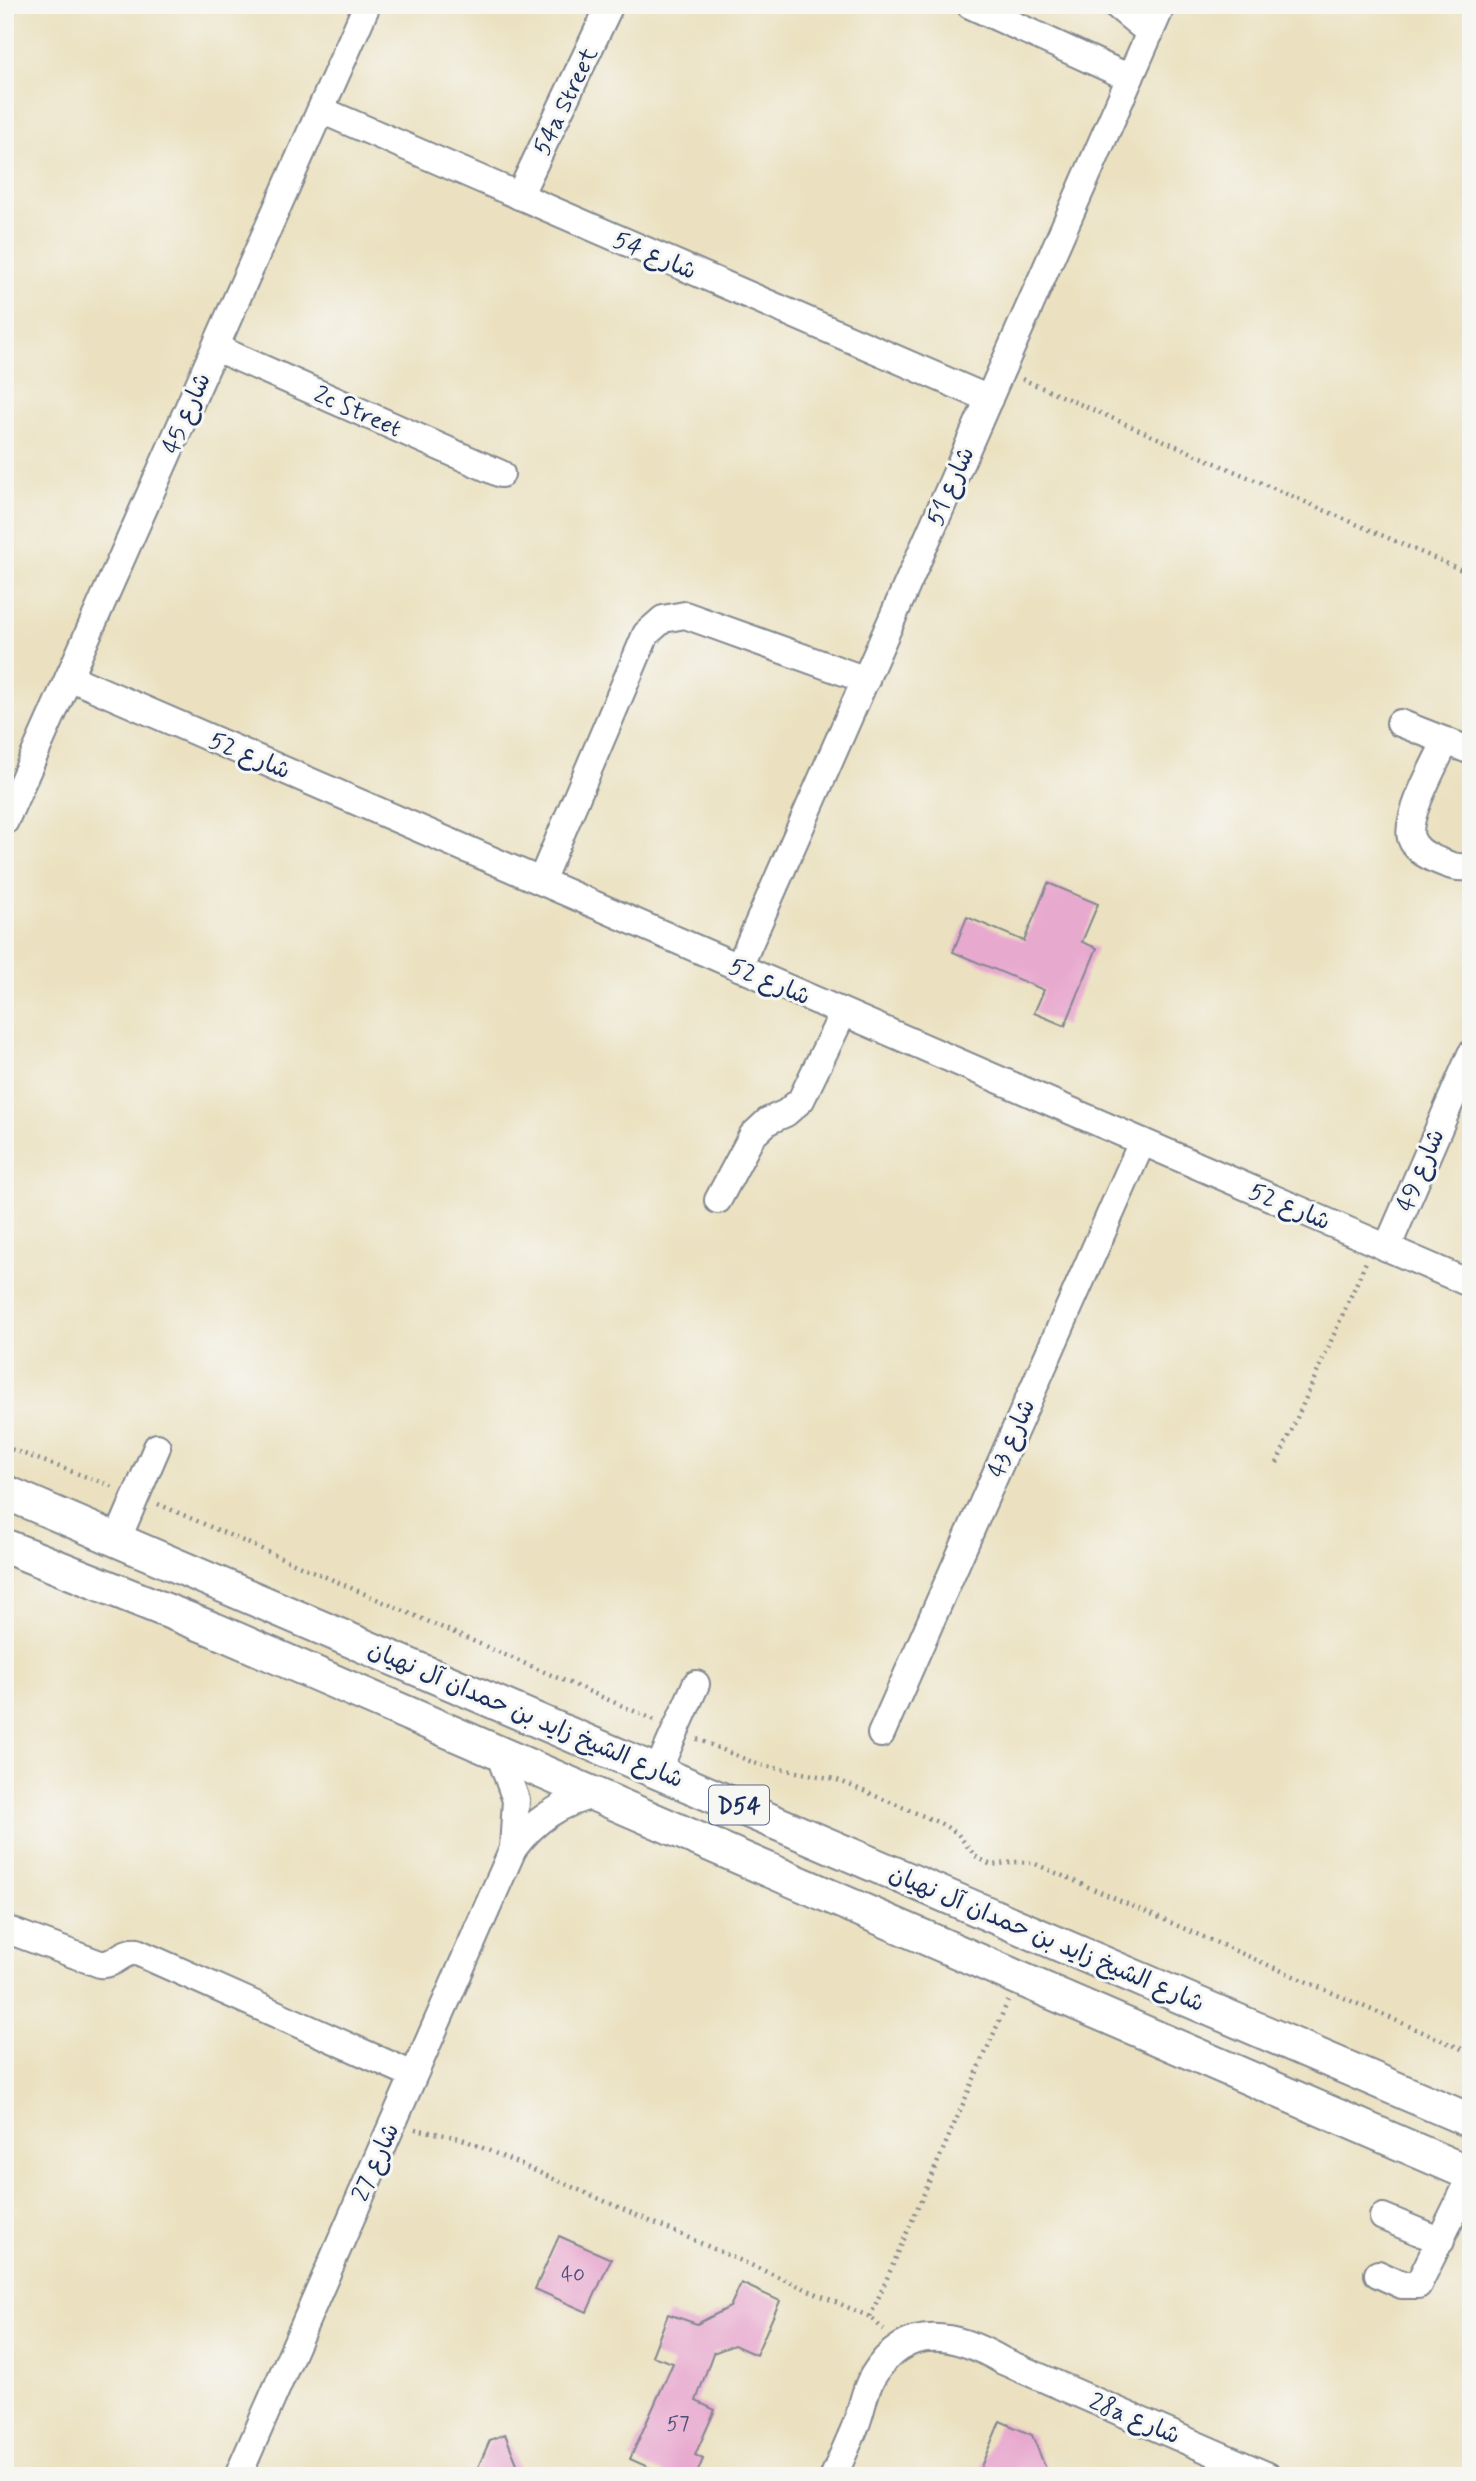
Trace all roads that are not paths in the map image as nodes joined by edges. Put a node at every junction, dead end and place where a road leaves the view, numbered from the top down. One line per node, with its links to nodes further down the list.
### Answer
1 (367, 5): 8 (street, شارع 45)
2 (610, 5): 9 (street, 54a Street)
3 (970, 5): 7 (street)
4 (1116, 5): 6 (street)
5 (1162, 5): 6 (street, شارع 51)
6 (1150, 33): 7 (street, شارع 51)
7 (1130, 78): 11 (street, شارع 51)
8 (321, 110): 9 (street, شارع 54); 10 (street, شارع 45)
9 (519, 196): 11 (street, شارع 54)
10 (216, 348): 12 (street, 2c Street); 13 (street, شارع 45)
11 (989, 400): 14 (street, شارع 51)
12 (500, 474)
13 (69, 677): 18 (street, شارع 45); 20 (street, شارع 52)
14 (866, 680): 20 (street); 21 (street, شارع 51)
15 (1400, 723): 16 (street)
16 (1446, 741): 17 (street); 19 (street)
17 (1471, 751)
18 (5, 821)
19 (1471, 866)
20 (541, 881): 21 (street, شارع 52)
21 (739, 967): 22 (street, شارع 52)
22 (843, 1013): 24 (street, شارع 52); 25 (street)
23 (1471, 1054): 26 (street, شارع 49)
24 (1142, 1142): 26 (street, شارع 52); 35 (street, شارع 43)
25 (718, 1200)
26 (1380, 1245): 27 (street, شارع 52)
27 (1471, 1284)
28 (157, 1447): 31 (street)
29 (5, 1492): 31 (main road, شارع الشيخ زايد بن حمدان آل نهيان / D54)
30 (5, 1517): 33 (main road)
31 (118, 1538): 33 (main road, شارع الشيخ زايد بن حمدان آل نهيان / D54)
32 (5, 1545): 36 (main road, شارع الشيخ زايد بن حمدان آل نهيان / D54)
33 (170, 1562): 37 (main road, شارع الشيخ زايد بن حمدان آل نهيان / D54)
34 (696, 1684): 37 (street)
35 (881, 1734)
36 (499, 1753): 38 (main road, شارع الشيخ زايد بن حمدان آل نهيان / D54); 39 (street, شارع 27)
37 (658, 1770): 42 (main road, شارع الشيخ زايد بن حمدان آل نهيان / D54)
38 (595, 1795): 39 (street, شارع 27); 43 (main road, شارع الشيخ زايد بن حمدان آل نهيان / D54)
39 (513, 1849): 41 (street, شارع 27)
40 (5, 1929): 41 (street)
41 (413, 2075): 47 (street, شارع 27)
42 (1471, 2121)
43 (1471, 2176): 45 (street)
44 (1384, 2217): 45 (street)
45 (1441, 2241): 46 (street)
46 (1378, 2274)
47 (239, 2476)
48 (834, 2476): 49 (street, 28a شارع)
49 (1268, 2476)

